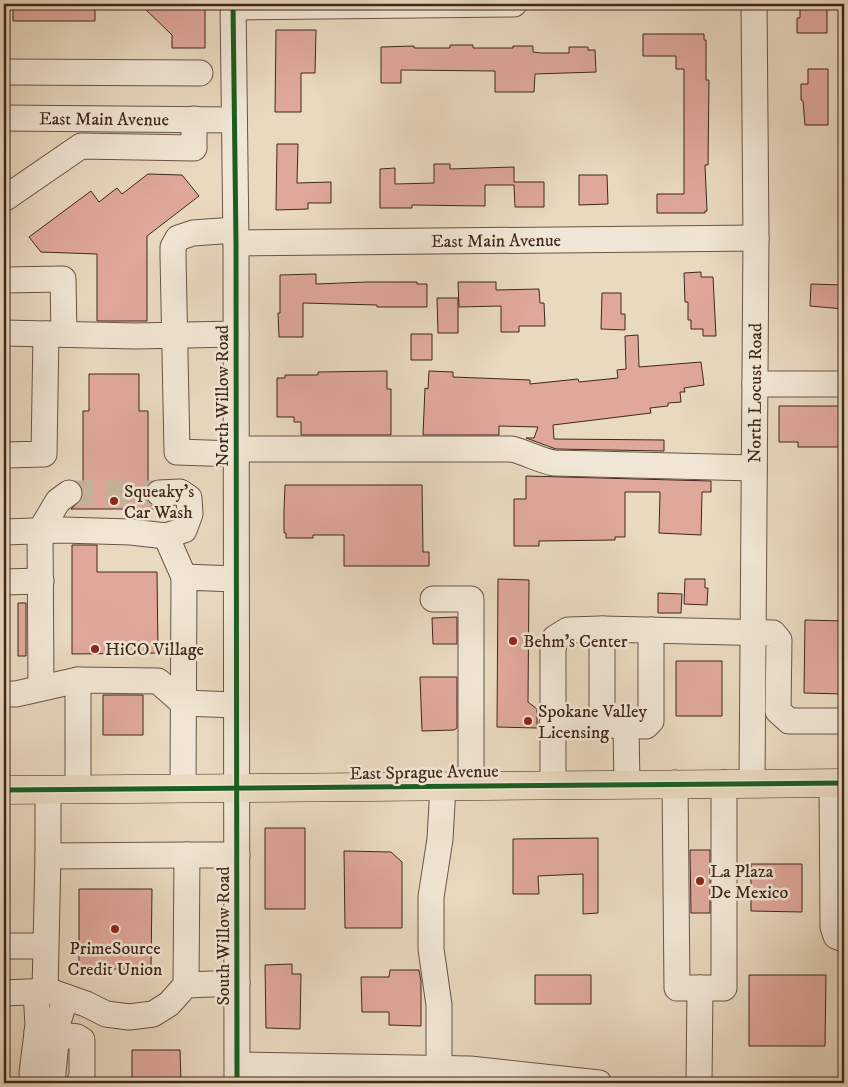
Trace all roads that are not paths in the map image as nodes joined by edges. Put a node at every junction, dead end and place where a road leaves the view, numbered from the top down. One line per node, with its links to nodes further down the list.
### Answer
1 (514, 4): 3 (street)
2 (754, 4): 13 (street, North Locust Road)
3 (233, 6): 9 (street, North Willow Road)
4 (4, 72): 5 (street)
5 (200, 73)
6 (4, 118): 7 (street, East Main Avenue)
7 (81, 118): 8 (street, East Main Avenue); 10 (street)
8 (194, 119): 9 (street, East Main Avenue); 10 (street)
9 (234, 120): 12 (street, North Willow Road)
10 (81, 146): 11 (street)
11 (4, 199)
12 (236, 236): 13 (street, East Main Avenue); 17 (street, North Willow Road); 18 (street, East Main Avenue)
13 (756, 238): 19 (street, North Locust Road)
14 (4, 280): 16 (street)
15 (4, 333): 16 (street)
16 (55, 334): 18 (street); 22 (street)
17 (236, 334): 18 (street); 21 (street, North Willow Road)
18 (175, 335): 21 (street)
19 (755, 384): 20 (street); 23 (street, North Locust Road)
20 (844, 384)
21 (236, 452): 23 (street); 30 (street, North Willow Road)
22 (4, 455)
23 (754, 468): 36 (street, North Locust Road)
24 (70, 493): 26 (street)
25 (159, 493): 28 (street)
26 (52, 531): 27 (street); 28 (street); 31 (street)
27 (4, 532)
28 (166, 536): 29 (street)
29 (184, 577): 30 (street); 40 (street)
30 (236, 579): 41 (street, North Willow Road)
31 (41, 581): 32 (street); 38 (street)
32 (4, 582)
33 (433, 599): 52 (street)
34 (602, 629): 35 (street); 43 (street); 44 (street)
35 (651, 630): 36 (street); 44 (street)
36 (753, 632): 42 (street); 45 (street, North Locust Road)
37 (78, 680): 38 (street); 40 (street); 56 (street)
38 (41, 688): 39 (street)
39 (4, 694)
40 (183, 703): 41 (street); 53 (street)
41 (236, 705): 54 (street, North Willow Road)
42 (844, 721)
43 (552, 724): 44 (street); 49 (street)
44 (614, 725): 50 (street)
45 (752, 782): 47 (main road, East Sprague Avenue); 48 (main road, East Sprague Avenue)
46 (675, 783): 47 (main road, East Sprague Avenue); 50 (main road, East Sprague Avenue); 66 (street)
47 (724, 783): 66 (street)
48 (838, 783): 61 (street)
49 (553, 784): 50 (main road, East Sprague Avenue); 52 (main road, East Sprague Avenue)
50 (627, 784)
51 (443, 786): 52 (main road, East Sprague Avenue); 54 (main road, East Sprague Avenue); 70 (street)
52 (471, 786)
53 (183, 788): 54 (main road, East Sprague Avenue); 56 (main road, East Sprague Avenue)
54 (236, 788): 60 (street, South Willow Road)
55 (48, 789): 56 (main road, East Sprague Avenue); 57 (main road, East Sprague Avenue); 58 (street)
56 (78, 789)
57 (4, 790)
58 (48, 856): 59 (street); 63 (street)
59 (187, 856): 60 (street); 65 (street)
60 (237, 856): 64 (street, South Willow Road)
61 (844, 939)
62 (4, 946): 63 (street)
63 (45, 946): 68 (street)
64 (237, 983): 65 (street); 71 (street, South Willow Road)
65 (186, 985): 68 (street)
66 (700, 988): 76 (street)
67 (4, 993): 68 (street)
68 (49, 993): 69 (street)
69 (47, 1033): 72 (street); 73 (street); 74 (street)
70 (439, 1068): 71 (street); 75 (street)
71 (237, 1074)
72 (34, 1083)
73 (52, 1083)
74 (79, 1083)
75 (599, 1083)
76 (699, 1083)

